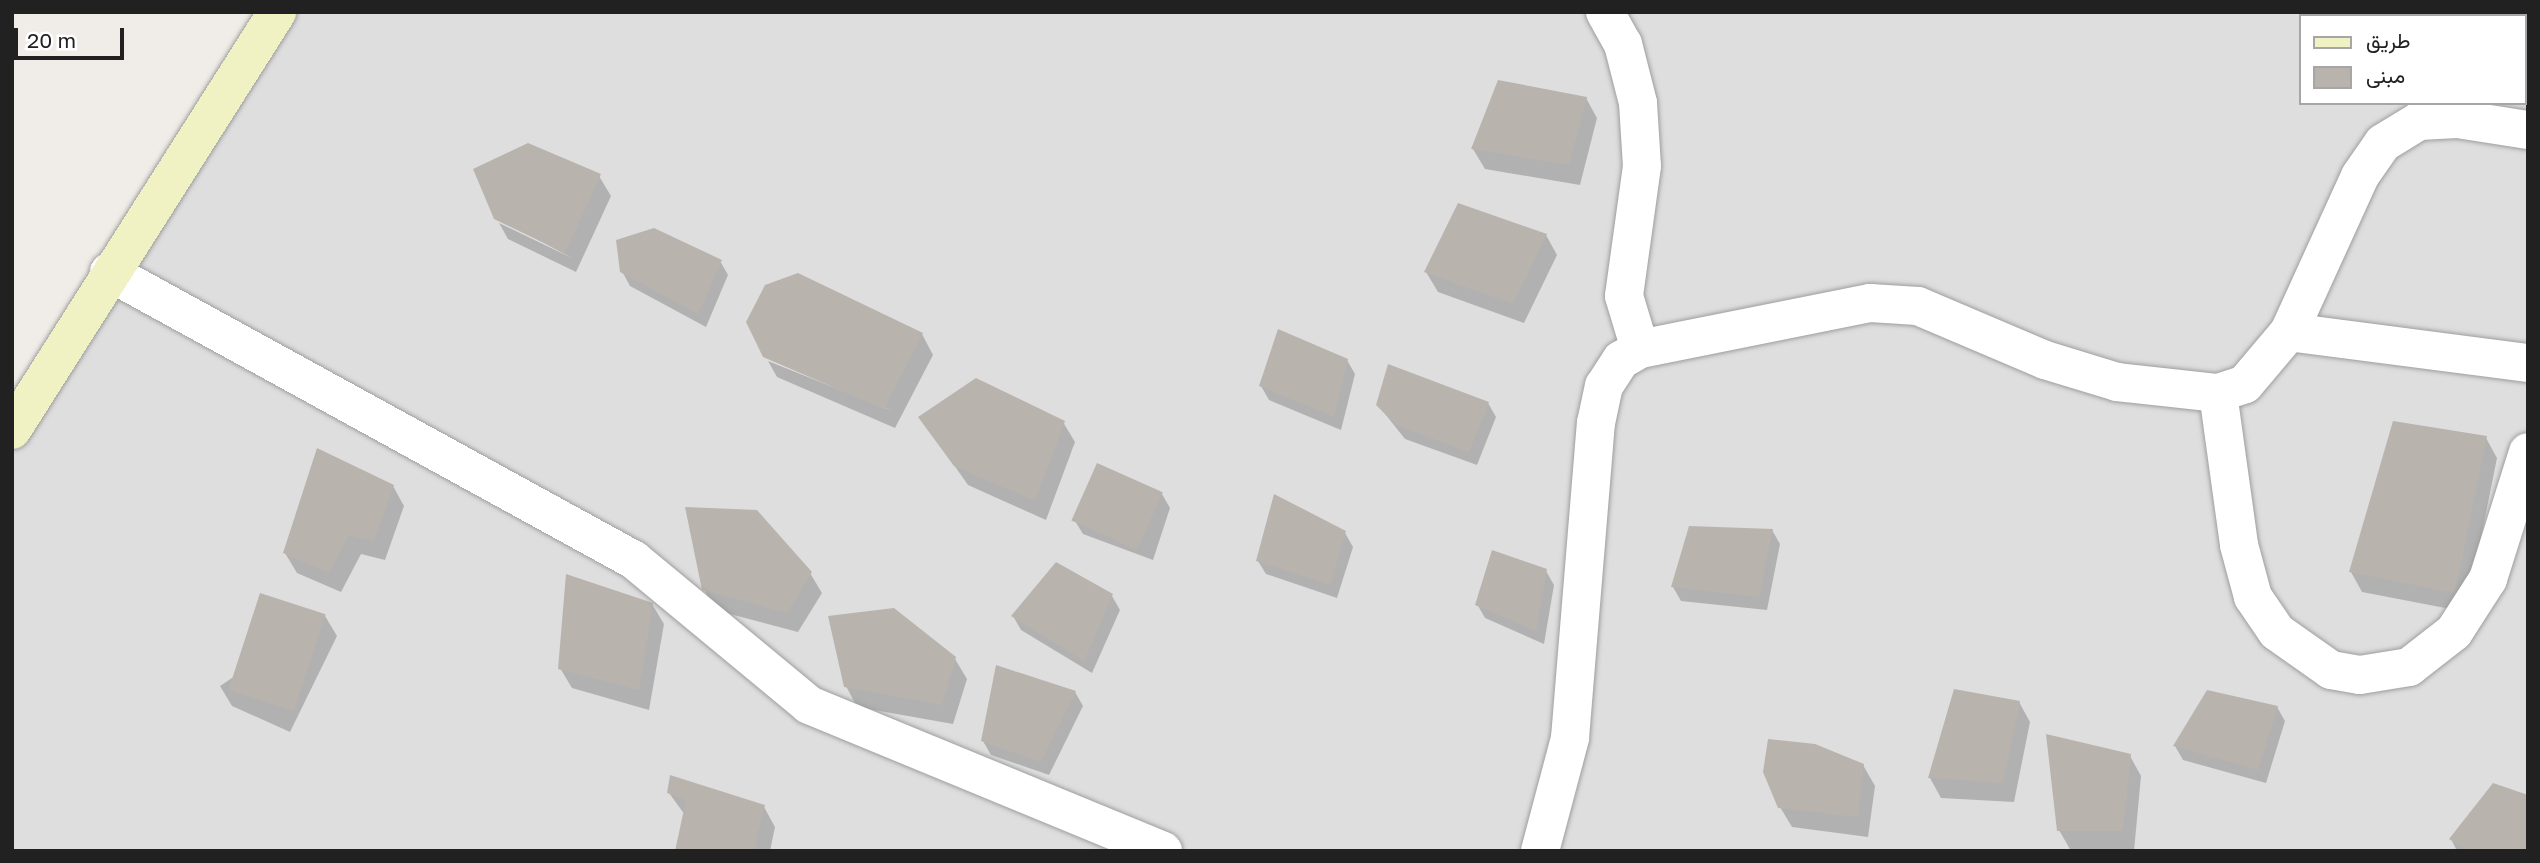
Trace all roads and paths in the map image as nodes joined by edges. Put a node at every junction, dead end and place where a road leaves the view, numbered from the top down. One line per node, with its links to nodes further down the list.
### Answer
1 (277, 12): 4 (street)
2 (1605, 12): 6 (street)
3 (2528, 130): 5 (street)
4 (109, 272): 9 (street); 11 (street)
5 (2289, 331): 7 (street); 8 (street)
6 (1640, 348): 8 (street); 12 (street)
7 (2528, 363)
8 (2218, 393): 10 (street)
9 (12, 430)
10 (2528, 452)
11 (1163, 851)
12 (1540, 851)

